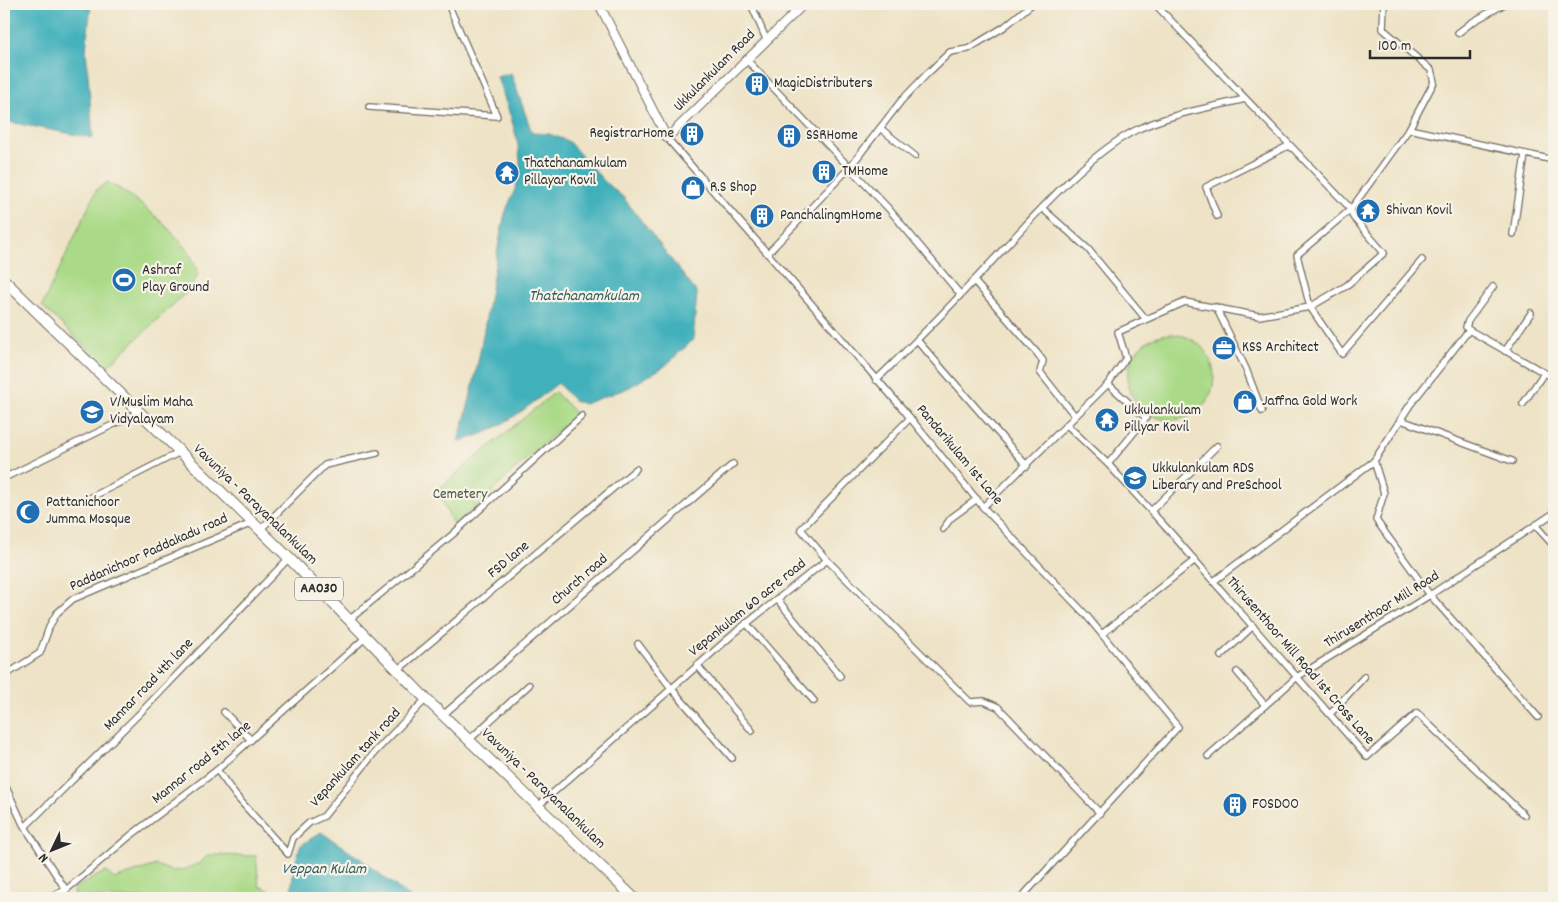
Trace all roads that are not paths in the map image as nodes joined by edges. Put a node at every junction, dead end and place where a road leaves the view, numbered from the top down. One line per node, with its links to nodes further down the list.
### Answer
1 (448, 4): 13 (street)
2 (599, 4): 16 (street, Pandarikulam 1st Lane)
3 (751, 4): 10 (street)
4 (804, 4): 10 (street, Ukkulankulam Road)
5 (1032, 4): 14 (street)
6 (1155, 4): 12 (street)
7 (1384, 4): 15 (street)
8 (1504, 4): 9 (street)
9 (1458, 33)
10 (766, 39): 11 (street, Ukkulankulam Road)
11 (746, 60): 16 (street, Ukkulankulam Road); 21 (street)
12 (1245, 99): 17 (street); 22 (street)
13 (369, 107)
14 (880, 128): 19 (street); 21 (street)
15 (1409, 129): 18 (street); 23 (street)
16 (667, 138): 26 (street, Pandarikulam 1st Lane)
17 (1292, 149): 23 (street); 24 (street)
18 (1525, 155): 20 (street); 25 (street)
19 (915, 156)
20 (1554, 160)
21 (850, 167): 26 (street); 31 (street)
22 (1042, 208): 29 (street); 35 (street)
23 (1351, 209): 33 (street); 33 (street)
24 (1216, 216)
25 (1513, 234)
26 (768, 253): 41 (street, Pandarikulam 1st Lane)
27 (1422, 260): 33 (street)
28 (4, 280): 45 (highway, Vavuniya - Parayanalankulam / AA030)
29 (974, 281): 31 (street); 47 (street)
30 (1493, 287): 36 (street)
31 (960, 294): 37 (street)
32 (1216, 307): 33 (street); 35 (street); 44 (street)
33 (1310, 307)
34 (1531, 313): 38 (street)
35 (1146, 318): 42 (street)
36 (1468, 330): 38 (street); 49 (street)
37 (917, 340): 41 (street); 58 (street)
38 (1505, 351): 39 (street)
39 (1544, 373): 40 (street); 43 (street)
40 (1554, 373)
41 (876, 380): 48 (street, Pandarikulam 1st Lane)
42 (1108, 384): 47 (street); 57 (street)
43 (1523, 404)
44 (1262, 411)
45 (139, 412): 52 (highway, Vavuniya - Parayanalankulam / AA030); 60 (street)
46 (582, 416): 76 (street)
47 (1075, 416): 50 (street)
48 (910, 418): 61 (street, Pandarikulam 1st Lane); 71 (street, Vepankulam 60 acre road)
49 (1401, 420): 54 (street); 55 (street)
50 (1067, 424): 57 (street, Thirusenthoor Mill Road 1st Cross Lane); 58 (street)
51 (1217, 446): 64 (street)
52 (180, 452): 62 (street); 67 (highway, Vavuniya - Parayanalankulam / AA030)
53 (377, 453): 67 (street)
54 (1374, 461): 73 (street); 74 (street)
55 (1512, 462)
56 (733, 464): 97 (street, Church road)
57 (1108, 464): 64 (street, Thirusenthoor Mill Road 1st Cross Lane)
58 (1027, 466): 63 (street)
59 (636, 469): 84 (street, FSD lane)
60 (4, 478)
61 (977, 499): 63 (street, Pandarikulam 1st Lane); 68 (street)
62 (84, 501)
63 (983, 507): 79 (street, Pandarikulam 1st Lane)
64 (1151, 511): 72 (street, Thirusenthoor Mill Road 1st Cross Lane)
65 (1554, 513): 66 (street, Thirusenthoor Mill Road)
66 (1535, 525): 69 (street); 74 (street, Thirusenthoor Mill Road)
67 (256, 526): 70 (highway, Vavuniya - Parayanalankulam / AA030); 86 (street, Paddanichoor Paddakadu road)
68 (943, 529)
69 (1554, 546)
70 (289, 558): 76 (highway, Vavuniya - Parayanalankulam / AA030); 109 (street, Mannar road 4th lane)
71 (827, 560): 75 (street, Vepankulam 60 acre road); 107 (street)
72 (1195, 560): 73 (street, Thirusenthoor Mill Road 1st Cross Lane); 79 (street)
73 (1214, 581): 78 (street, Thirusenthoor Mill Road 1st Cross Lane)
74 (1430, 595): 88 (street, Thirusenthoor Mill Road); 98 (street)
75 (777, 599): 77 (street, Vepankulam 60 acre road); 87 (street)
76 (349, 620): 80 (highway, Vavuniya - Parayanalankulam / AA030)
77 (746, 623): 83 (street, Vepankulam 60 acre road); 93 (street)
78 (1253, 626): 82 (street); 88 (street, Thirusenthoor Mill Road 1st Cross Lane)
79 (1102, 634): 107 (street, Pandarikulam 1st Lane)
80 (365, 638): 84 (highway, Vavuniya - Parayanalankulam / AA030); 100 (street, Mannar road 5th lane)
81 (638, 644): 91 (street)
82 (1221, 656)
83 (698, 666): 91 (street, Vepankulam 60 acre road); 99 (street)
84 (398, 670): 92 (highway, Vavuniya - Parayanalankulam / AA030)
85 (1237, 672): 94 (street)
86 (4, 676)
87 (840, 676)
88 (1297, 677): 94 (street, Thirusenthoor Mill Road); 96 (street, Thirusenthoor Mill Road 1st Cross Lane)
89 (1364, 677): 96 (street)
90 (530, 685): 101 (street)
91 (671, 688): 103 (street); 106 (street, Vepankulam 60 acre road)
92 (426, 699): 97 (highway, Vavuniya - Parayanalankulam / AA030); 104 (street, Vepankulam tank road)
93 (814, 701)
94 (1265, 705): 102 (street, Thirusenthoor Mill Road)
95 (224, 712): 100 (street)
96 (1330, 714): 108 (street, Thirusenthoor Mill Road 1st Cross Lane)
97 (443, 715): 101 (highway, Vavuniya - Parayanalankulam / AA030)
98 (1538, 717)
99 (752, 731)
100 (251, 740): 104 (street, Mannar road 5th lane)
101 (469, 740): 106 (highway, Vavuniya - Parayanalankulam / AA030)
102 (1208, 756)
103 (732, 758)
104 (217, 770): 110 (street, Mannar road 5th lane)
105 (4, 783): 109 (street)
106 (538, 806): 112 (highway, Vavuniya - Parayanalankulam / AA030)
107 (1100, 813): 113 (street, Pandarikulam 1st Lane)
108 (1524, 815)
109 (25, 827): 110 (street)
110 (66, 890): 111 (street, Mannar road 5th lane)
111 (48, 898)
112 (634, 898)
113 (1021, 898)

